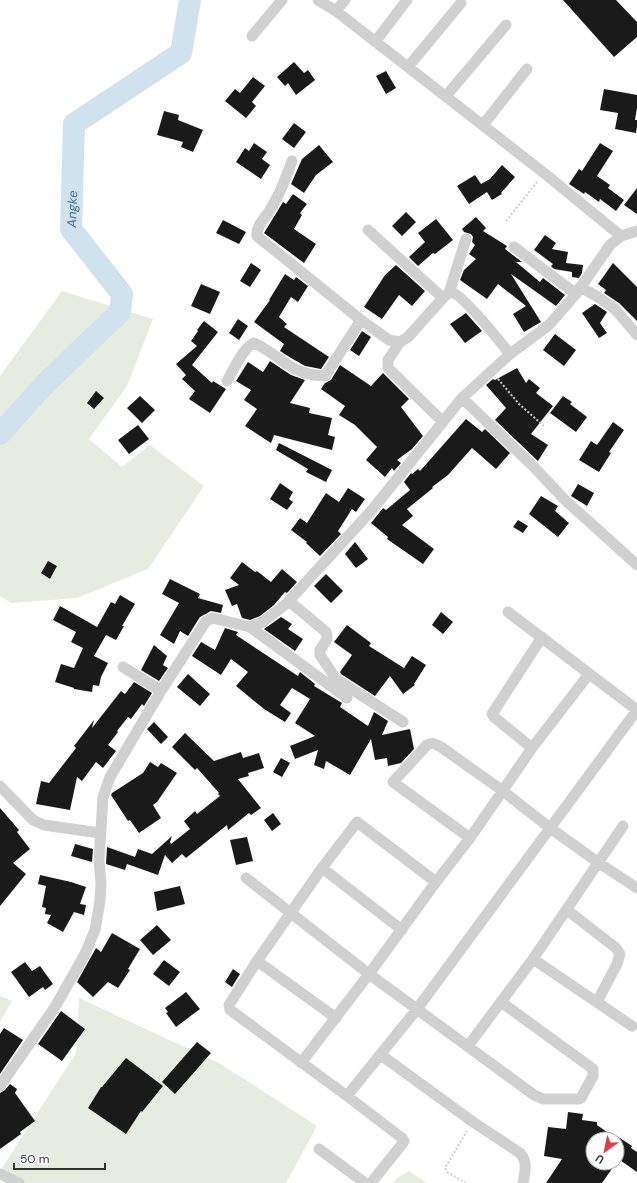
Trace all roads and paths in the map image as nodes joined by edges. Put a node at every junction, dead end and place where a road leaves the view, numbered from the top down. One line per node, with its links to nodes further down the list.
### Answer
1 (282, 0): 8 (street)
2 (318, 0): 6 (street)
3 (345, 0): 6 (street)
4 (407, 0): 9 (street)
5 (461, 3): 10 (street)
6 (336, 11): 9 (street)
7 (506, 25): 12 (street)
8 (252, 36)
9 (375, 42): 10 (street)
10 (408, 67): 12 (street)
11 (527, 69): 13 (street)
12 (446, 96): 13 (street)
13 (483, 125): 15 (street)
14 (292, 161): 24 (street)
15 (544, 173): 16 (path); 19 (street)
16 (506, 221)
17 (368, 230): 23 (street)
18 (637, 231): 19 (street)
19 (621, 236): 22 (street)
20 (466, 239): 23 (street)
21 (514, 247): 22 (street)
22 (578, 291): 25 (street); 27 (street)
23 (446, 295): 26 (street); 27 (street)
24 (361, 320): 26 (street); 29 (street)
25 (637, 335)
26 (400, 342): 31 (street)
27 (510, 354): 28 (street)
28 (491, 371): 30 (street); 32 (path)
29 (227, 380)
30 (462, 398): 31 (street); 33 (street)
31 (443, 422): 34 (street)
32 (545, 427)
33 (637, 565)
34 (289, 601): 36 (street); 43 (street)
35 (508, 612): 37 (street)
36 (250, 627): 40 (street); 41 (street)
37 (542, 638): 39 (street); 44 (street)
38 (123, 667): 40 (street)
39 (589, 674): 42 (street); 44 (street)
40 (161, 691): 49 (street)
41 (347, 698)
42 (637, 710): 48 (street)
43 (404, 722)
44 (532, 748): 46 (street)
45 (0, 786): 49 (street)
46 (503, 791): 48 (street); 50 (street); 50 (street)
47 (623, 826): 51 (street)
48 (550, 828): 51 (street); 64 (street)
49 (100, 833): 70 (street)
50 (470, 838): 54 (street)
51 (599, 863): 55 (street); 56 (street)
52 (322, 868): 54 (street); 57 (street); 58 (street)
53 (246, 878): 57 (street)
54 (436, 882): 58 (street)
55 (637, 888)
56 (567, 910): 59 (street); 63 (street)
57 (290, 913): 60 (street); 61 (street)
58 (402, 930): 61 (street)
59 (533, 959): 62 (street); 63 (street)
60 (257, 961): 65 (street); 69 (street)
61 (369, 974): 64 (street); 65 (street)
62 (501, 1002): 67 (street); 67 (street)
63 (597, 1002): 66 (street)
64 (417, 1009): 67 (street); 68 (street)
65 (336, 1018): 69 (street)
66 (632, 1026)
67 (468, 1046)
68 (381, 1055): 71 (street); 72 (street)
69 (301, 1063): 71 (street)
70 (0, 1086)
71 (347, 1096): 77 (street)
72 (473, 1122): 78 (path); 79 (street)
73 (319, 1149): 76 (street)
74 (0, 1174): 75 (street)
75 (19, 1183)
76 (365, 1183)
77 (371, 1183)
78 (466, 1183)
79 (523, 1183)

